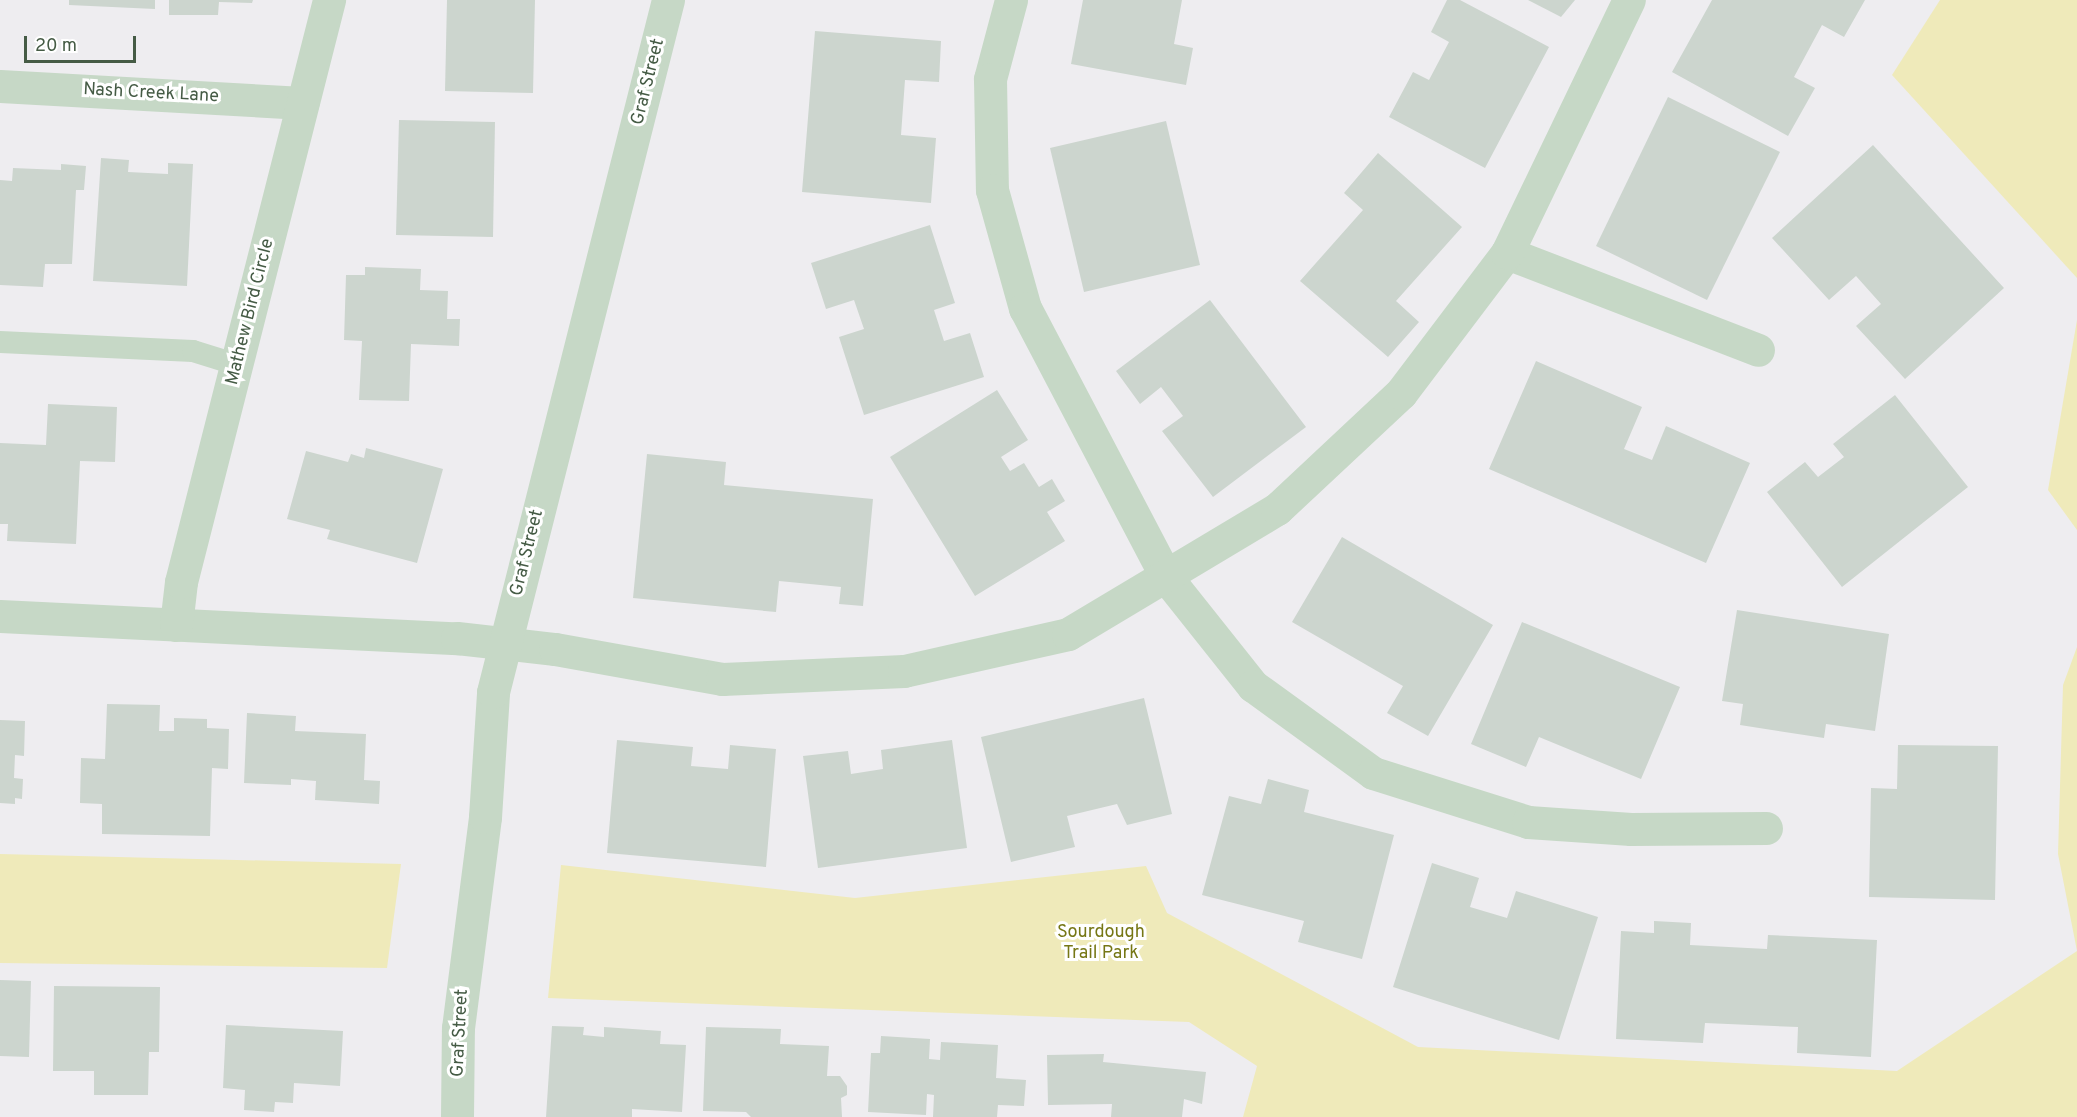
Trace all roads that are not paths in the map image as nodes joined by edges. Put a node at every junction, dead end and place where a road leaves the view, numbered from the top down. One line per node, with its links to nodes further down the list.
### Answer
1 (329, 0): 6 (street, Mathew Bird Circle)
2 (668, 0): 14 (street, Graf Street)
3 (1011, 0): 11 (street)
4 (1629, 0): 7 (street)
5 (0, 87): 6 (street, Nash Creek Lane)
6 (303, 103): 10 (street, Mathew Bird Circle)
7 (1507, 253): 9 (street); 11 (street)
8 (0, 342): 10 (lane)
9 (1758, 350)
10 (238, 365): 13 (street, Mathew Bird Circle)
11 (1167, 578): 14 (street); 15 (street)
12 (0, 615): 13 (street)
13 (176, 625): 14 (street)
14 (505, 643): 16 (street, Graf Street)
15 (1766, 828)
16 (457, 1117)

